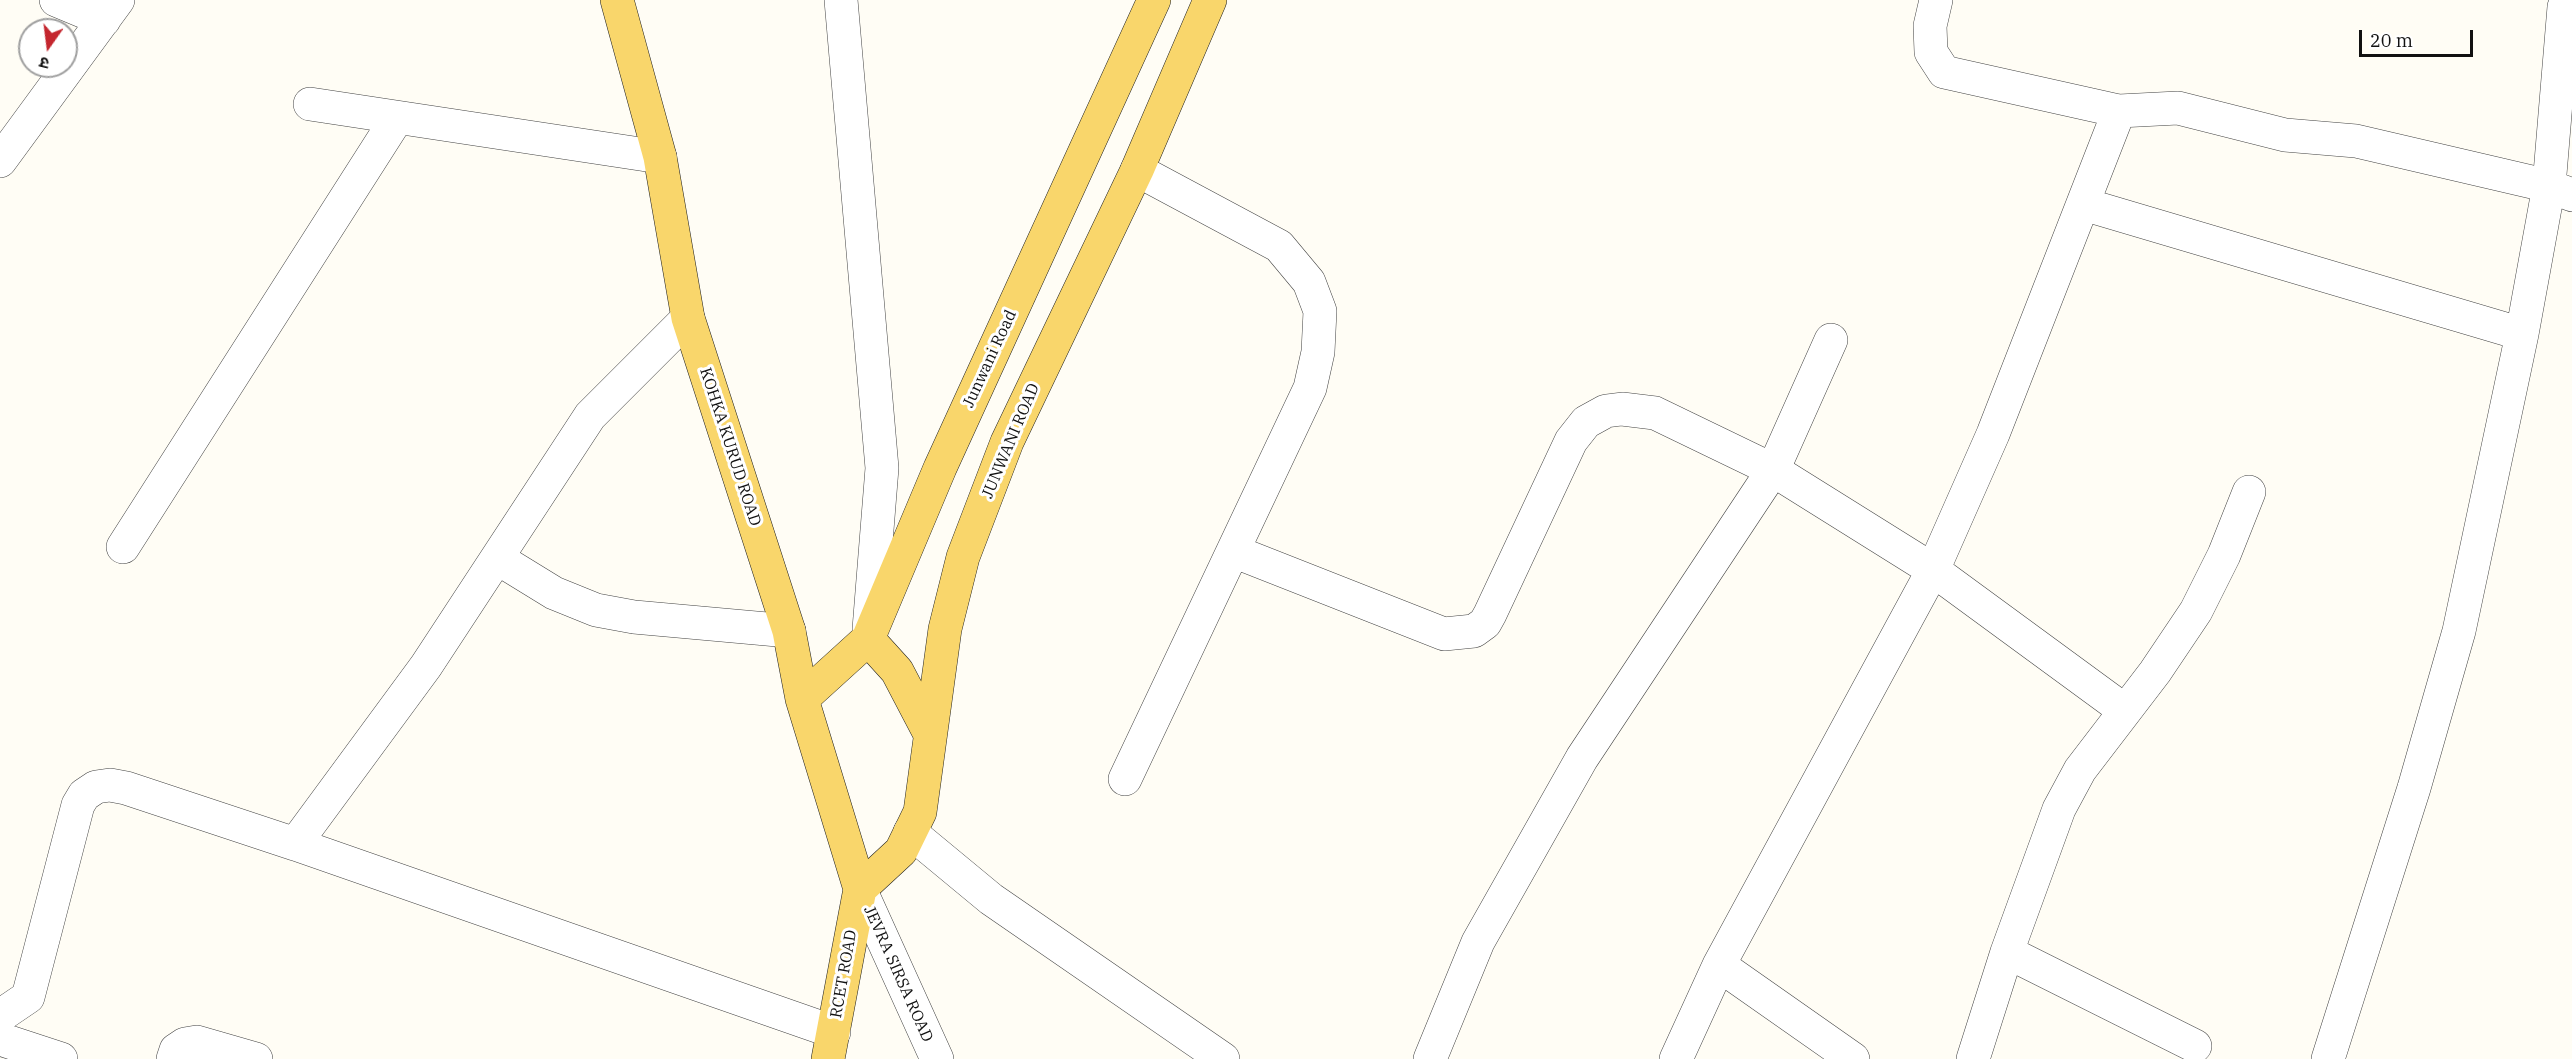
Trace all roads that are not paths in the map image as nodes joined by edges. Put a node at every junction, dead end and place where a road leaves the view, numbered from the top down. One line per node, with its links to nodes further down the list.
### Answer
1 (56, 0): 8 (street)
2 (617, 0): 12 (main road, KOHKA KURUD ROAD)
3 (841, 0): 27 (street)
4 (1154, 0): 27 (main road, Junwani Road)
5 (1210, 0): 14 (main road, JUNWANI ROAD)
6 (1936, 0): 10 (street)
7 (2558, 6): 15 (street)
8 (111, 10): 13 (street)
9 (310, 104): 11 (street)
10 (2119, 111): 15 (street); 16 (street)
11 (397, 118): 12 (street); 22 (street)
12 (660, 157): 17 (main road, KOHKA KURUD ROAD)
13 (0, 161)
14 (1137, 170): 23 (street); 30 (main road, JUNWANI ROAD)
15 (2561, 191): 18 (street)
16 (2083, 204): 18 (street); 25 (street)
17 (688, 318): 24 (street); 26 (main road, KOHKA KURUD ROAD)
18 (2522, 334): 50 (street)
19 (1831, 340): 20 (street)
20 (1773, 470): 23 (street); 25 (street); 46 (street)
21 (2249, 492): 29 (street)
22 (123, 547)
23 (1233, 551): 31 (street)
24 (497, 558): 26 (street); 33 (street)
25 (1933, 570): 29 (street); 36 (street)
26 (789, 631): 28 (main road, KOHKA KURUD ROAD)
27 (868, 639): 28 (main road, Junwani Road); 30 (main road)
28 (802, 699): 34 (main road, KOHKA KURUD ROAD)
29 (2124, 710): 35 (street)
30 (930, 734): 32 (main road, JUNWANI ROAD)
31 (1125, 778)
32 (910, 832): 34 (main road, JUNWANI ROAD); 45 (street)
33 (296, 844): 37 (street); 39 (street)
34 (860, 889): 39 (main road, RCET ROAD); 44 (street, JEVRA SIRSA ROAD)
35 (2007, 952): 40 (street); 49 (street)
36 (1719, 965): 47 (street); 48 (street)
37 (0, 1016)
38 (0, 1039): 41 (street)
39 (831, 1045)
40 (2195, 1046)
41 (61, 1059)
42 (173, 1059): 43 (street)
43 (256, 1059)
44 (937, 1059)
45 (1223, 1059)
46 (1430, 1059)
47 (1676, 1059)
48 (1853, 1059)
49 (1973, 1059)
50 (2328, 1059)

